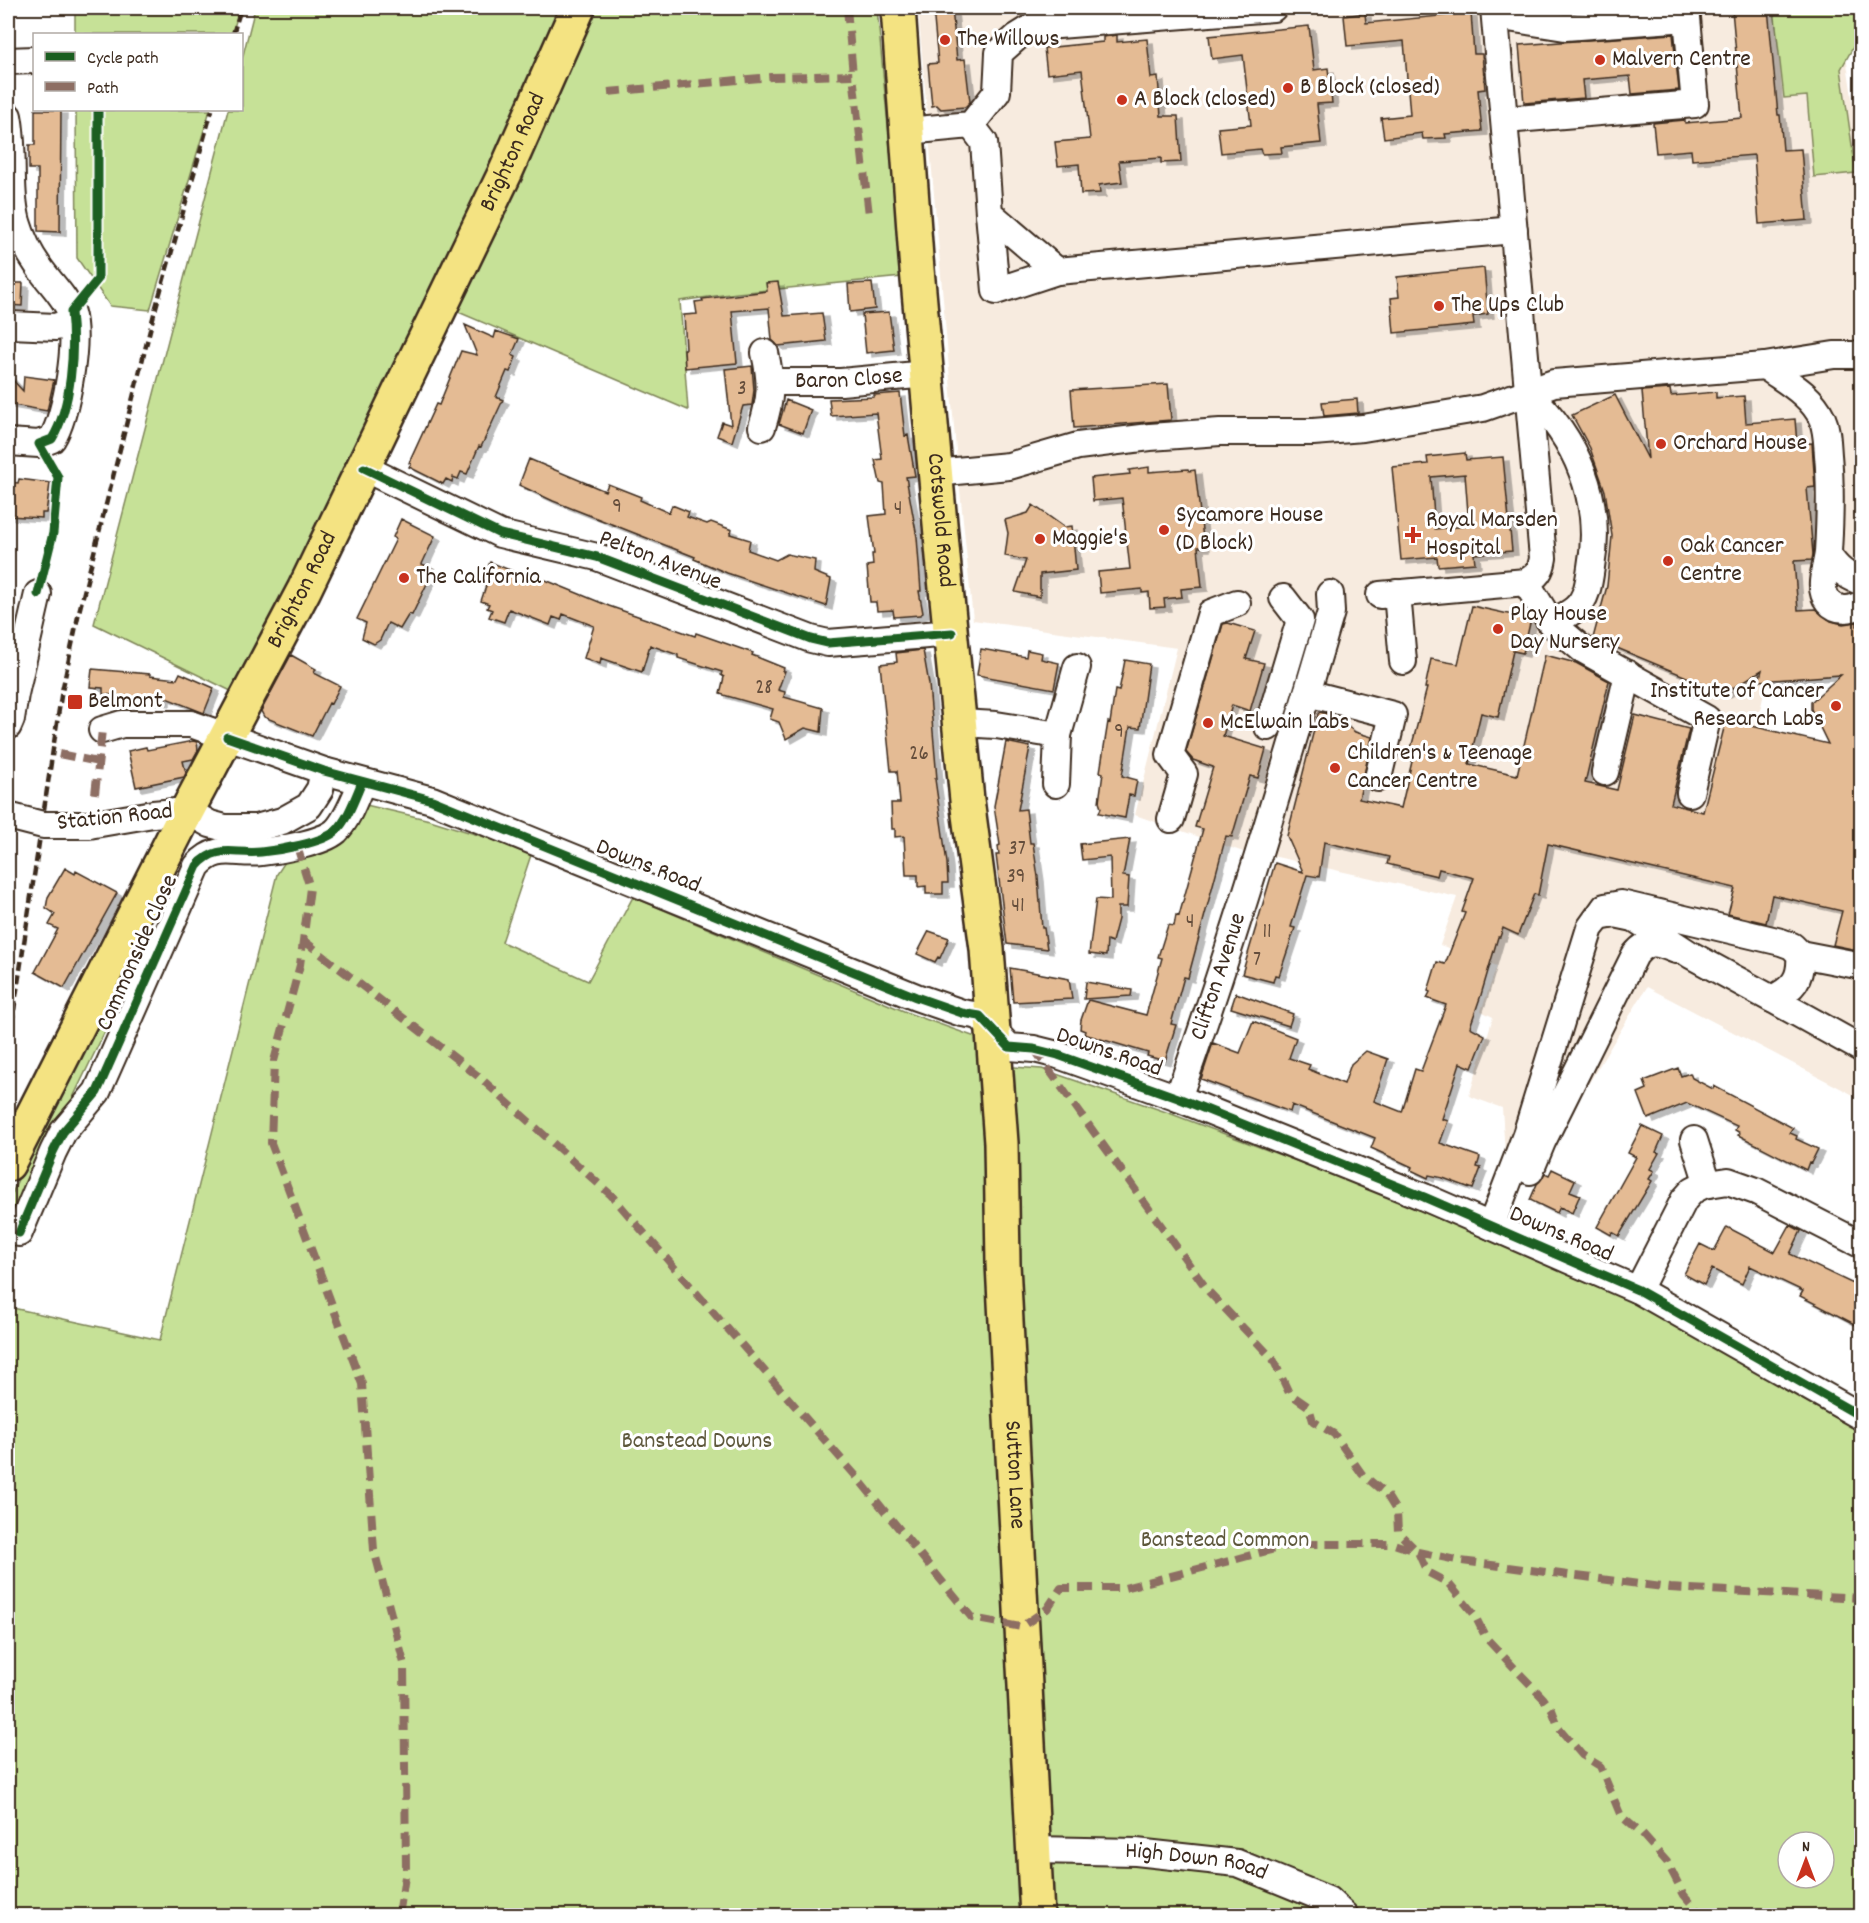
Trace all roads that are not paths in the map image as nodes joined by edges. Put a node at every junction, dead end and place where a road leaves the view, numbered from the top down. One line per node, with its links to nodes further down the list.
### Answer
1 (578, 8): 25 (main road, Brighton Road)
2 (898, 8): 10 (main road, Cotswold Road)
3 (1273, 8): 9 (street)
4 (1495, 12): 8 (street); 8 (street)
5 (33, 60): 6 (street)
6 (8, 61)
7 (8, 117): 13 (street)
8 (1505, 120): 12 (street)
9 (971, 125): 10 (street); 11 (street)
10 (907, 131): 20 (main road, Cotswold Road)
11 (989, 213): 14 (street); 14 (street)
12 (1514, 230): 14 (street); 22 (street)
13 (16, 248): 15 (street)
14 (1056, 271)
15 (72, 321): 16 (street); 24 (street)
16 (11, 325)
17 (765, 353): 21 (street, Baron Close)
18 (1862, 355): 19 (street)
19 (1765, 366): 22 (street); 27 (street)
20 (927, 374): 21 (street, Baron Close); 26 (main road, Cotswold Road)
21 (771, 382): 23 (street, Baron Close)
22 (1528, 393): 26 (street); 28 (street); 35 (street)
23 (762, 427)
24 (8, 442)
25 (364, 468): 36 (street, Pelton Avenue); 46 (main road, Brighton Road)
26 (936, 473): 36 (main road, Cotswold Road)
27 (1828, 555): 29 (street); 34 (street)
28 (1526, 582): 35 (street); 37 (street)
29 (1862, 582)
30 (38, 594): 42 (street)
31 (1330, 594): 40 (street, Clifton Avenue)
32 (1284, 598): 43 (street)
33 (1237, 603): 55 (street)
34 (1862, 604)
35 (1551, 623): 39 (street)
36 (952, 633): 41 (main road, Cotswold Road)
37 (1404, 661)
38 (1077, 667): 45 (street)
39 (1628, 674): 48 (street); 52 (street)
40 (1307, 693): 49 (street); 63 (street, Clifton Avenue)
41 (961, 723): 45 (street); 61 (main road, Cotswold Road)
42 (8, 726)
43 (1268, 727)
44 (102, 730): 46 (street, Downs Road)
45 (1058, 735): 51 (street)
46 (227, 737): 47 (street, Downs Road); 53 (main road, Brighton Road)
47 (324, 771): 50 (street, Downs Road); 53 (street)
48 (1605, 772)
49 (1378, 778)
50 (362, 782): 61 (street, Downs Road); 68 (street, Commonside Close)
51 (1056, 784)
52 (1690, 793)
53 (187, 811): 54 (street, Station Road, bridge); 65 (main road, Brighton Road)
54 (8, 816)
55 (1171, 819)
56 (1590, 928): 57 (street); 58 (street); 67 (street)
57 (1800, 954): 59 (street); 60 (street)
58 (1690, 955): 60 (street); 67 (street)
59 (1862, 966)
60 (1772, 999): 62 (street)
61 (993, 1032): 63 (street, Downs Road); 72 (main road, Sutton Lane)
62 (1862, 1049)
63 (1178, 1098): 67 (street, Downs Road)
64 (1694, 1140): 66 (street)
65 (8, 1164)
66 (1708, 1184): 69 (street); 70 (street)
67 (1500, 1224): 70 (street, Downs Road)
68 (19, 1233)
69 (1862, 1245)
70 (1638, 1290): 71 (street, Downs Road)
71 (1862, 1417)
72 (1035, 1851): 73 (main road, Sutton Lane); 74 (street, High Down Road)
73 (1037, 1916)
74 (1345, 1916)

